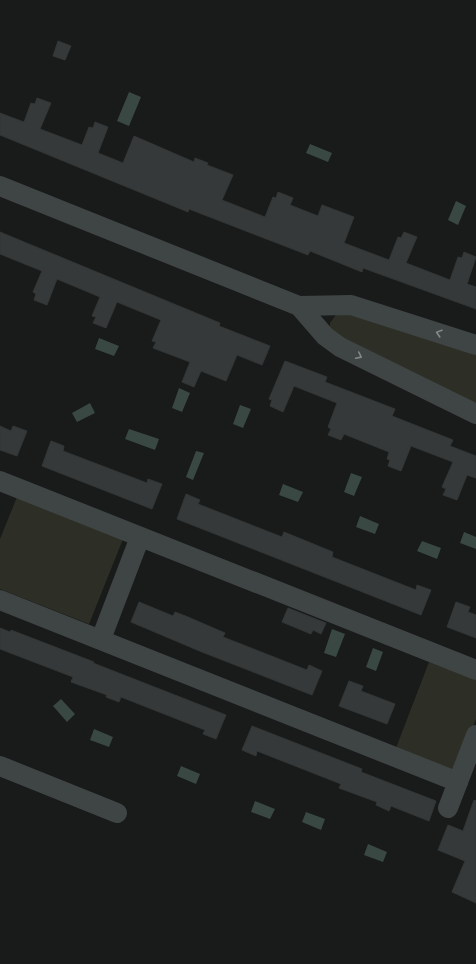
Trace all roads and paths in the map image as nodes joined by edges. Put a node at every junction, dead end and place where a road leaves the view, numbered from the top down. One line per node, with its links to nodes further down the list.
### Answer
1 (0, 186): 3 (street)
2 (338, 304): 3 (street); 4 (street); 5 (street, one-way to 2)
3 (299, 306): 4 (street)
4 (325, 336): 6 (street, one-way to 6)
5 (476, 345)
6 (476, 414)
7 (0, 481): 8 (street)
8 (140, 537): 10 (street); 11 (street)
9 (0, 600): 10 (street)
10 (101, 640): 14 (street)
11 (476, 670)
12 (476, 735): 14 (street)
13 (0, 766): 16 (street)
14 (458, 782): 15 (street)
15 (448, 808)
16 (117, 813)

